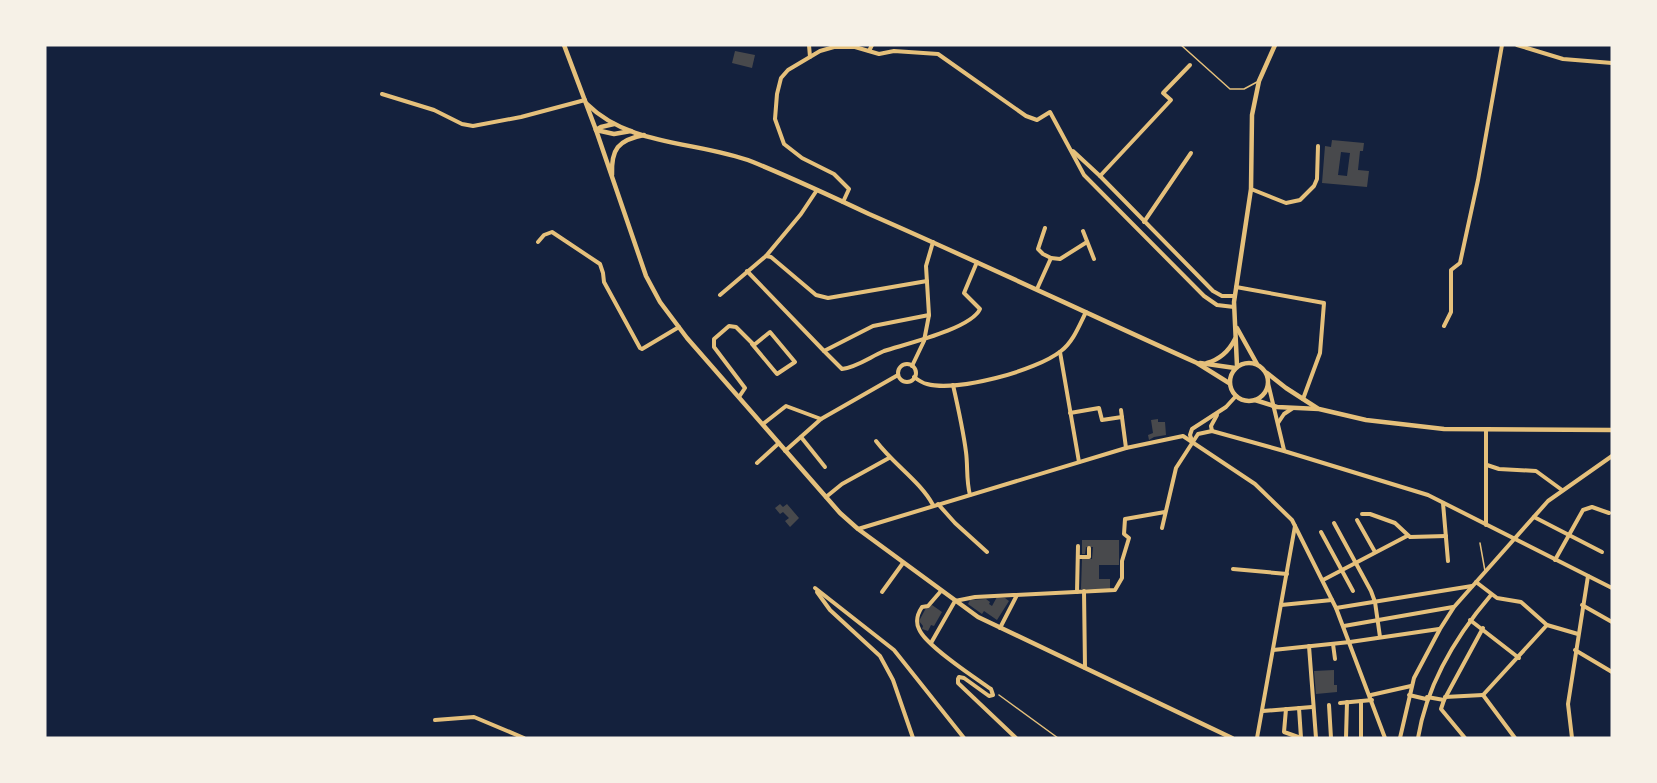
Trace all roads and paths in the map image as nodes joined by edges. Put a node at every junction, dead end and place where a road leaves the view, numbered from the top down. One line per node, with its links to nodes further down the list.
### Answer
1 (564, 45): 14 (main road)
2 (809, 45): 9 (street)
3 (872, 45): 8 (street)
4 (1181, 45): 12 (lane)
5 (1275, 45): 12 (main road)
6 (1502, 45): 51 (street)
7 (1517, 45): 10 (street)
8 (869, 51): 9 (street); 20 (street)
9 (810, 57): 28 (street)
10 (1612, 63)
11 (1190, 65): 25 (street)
12 (1259, 81): 26 (main road)
13 (382, 94): 14 (street)
14 (586, 102): 15 (main road); 16 (main road)
15 (617, 124): 16 (main road); 17 (main road)
16 (596, 130): 17 (main road); 24 (main road)
17 (634, 131): 18 (main road)
18 (644, 135): 24 (main road); 27 (main road)
19 (1318, 146): 26 (street)
20 (1069, 147): 22 (street); 23 (street)
21 (1191, 153): 29 (street)
22 (1088, 166): 23 (street); 25 (street)
23 (1083, 171): 36 (street)
24 (612, 175): 52 (main road)
25 (1100, 176): 29 (street)
26 (1251, 189): 43 (main road)
27 (817, 190): 28 (main road); 37 (street)
28 (843, 202): 33 (main road)
29 (1144, 222): 35 (street)
30 (1045, 228): 38 (street)
31 (1083, 231): 34 (street)
32 (538, 242): 52 (street)
33 (933, 242): 40 (main road); 42 (street)
34 (1087, 242): 38 (street); 39 (street)
35 (1166, 243): 36 (street); 46 (street)
36 (1159, 250): 47 (street)
37 (766, 256): 41 (street); 42 (street)
38 (1051, 258): 44 (street)
39 (1094, 259)
40 (978, 262): 44 (main road); 54 (street)
41 (747, 271): 45 (street); 56 (street)
42 (927, 281): 49 (street)
43 (1236, 287): 46 (main road); 71 (street)
44 (1037, 289): 48 (main road)
45 (720, 295)
46 (1234, 296): 47 (main road)
47 (1234, 308): 50 (main road)
48 (1086, 312): 57 (street); 58 (main road)
49 (929, 315): 54 (street); 56 (street)
50 (1236, 325): 53 (main road); 60 (main road)
51 (1444, 326)
52 (679, 327): 70 (main road)
53 (1236, 336): 59 (main road); 62 (main road)
54 (924, 341): 56 (street); 61 (street)
55 (752, 344): 55 (street); 70 (street)
56 (824, 351)
57 (1060, 352): 68 (street); 78 (street)
58 (1197, 363): 59 (main road); 67 (main road)
59 (1207, 363): 62 (main road)
60 (1257, 364): 62 (main road); 63 (main road)
61 (912, 366): 64 (street); 65 (street)
62 (1236, 367): 67 (main road)
63 (1265, 372): 66 (main road); 71 (main road)
64 (898, 375): 65 (street); 80 (street)
65 (914, 377): 68 (street)
66 (1268, 382): 72 (main road); 73 (street)
67 (1229, 383): 69 (main road)
68 (953, 385): 100 (street)
69 (1236, 396): 72 (main road); 77 (street)
70 (739, 397): 82 (main road)
71 (1303, 399): 75 (main road)
72 (1255, 400): 73 (main road)
73 (1273, 406): 74 (main road); 81 (street)
74 (1293, 408): 75 (main road); 81 (street)
75 (1319, 409): 83 (main road)
76 (1121, 410): 79 (street)
77 (1221, 410): 85 (street); 89 (street)
78 (1070, 413): 79 (street); 95 (street)
79 (1122, 417): 90 (street)
80 (821, 419): 82 (street); 86 (street)
81 (1277, 423): 92 (street)
82 (763, 424): 88 (main road)
83 (1486, 430): 84 (main road); 97 (street)
84 (1612, 430)
85 (1212, 431): 89 (street); 92 (street)
86 (801, 437): 91 (street); 98 (street)
87 (876, 441): 94 (street)
88 (779, 443): 91 (main road); 96 (street)
89 (1193, 443): 90 (street); 104 (street); 110 (street)
90 (1126, 448): 95 (street)
91 (785, 451): 101 (main road)
92 (1284, 451): 102 (street)
93 (1612, 456): 99 (street)
94 (889, 458): 101 (street); 103 (street)
95 (1079, 462): 100 (street)
96 (757, 463)
97 (1487, 465): 99 (street); 111 (street)
98 (825, 467)
99 (1562, 490): 107 (street)
100 (970, 495): 103 (street)
101 (826, 497): 113 (main road)
102 (1443, 503): 111 (street); 117 (street)
103 (936, 505): 113 (street); 122 (street)
104 (1166, 512): 112 (street); 140 (street)
105 (1610, 513): 115 (street)
106 (1362, 514): 116 (street)
107 (1534, 517): 115 (street); 118 (street)
108 (1357, 520): 123 (street)
109 (1334, 523): 128 (street)
110 (1295, 525): 133 (street); 135 (street)
111 (1486, 525): 118 (street)
112 (1162, 528)
113 (858, 529): 129 (main road)
114 (1321, 532): 131 (street)
115 (1568, 535): 124 (street); 126 (street)
116 (1407, 536): 117 (street); 123 (street)
117 (1446, 536): 127 (street)
118 (1515, 540): 126 (street); 132 (street)
119 (1480, 543): 132 (lane)
120 (1077, 546): 125 (street)
121 (1089, 548): 125 (street)
122 (987, 552)
123 (1375, 552): 128 (street)
124 (1602, 552)
125 (1078, 557): 143 (street)
126 (1555, 560): 134 (street)
127 (1448, 561)
128 (1356, 562): 131 (street); 148 (street)
129 (903, 563): 139 (main road); 142 (street)
130 (1233, 569): 133 (street)
131 (1342, 570): 135 (street); 141 (street)
132 (1485, 572): 136 (street)
133 (1287, 574): 150 (street)
134 (1588, 576): 138 (street); 149 (street)
135 (1323, 580): 146 (street)
136 (1476, 582): 137 (street); 144 (street)
137 (1472, 586): 148 (street); 151 (street)
138 (1612, 588)
139 (941, 591): 147 (main road); 164 (street)
140 (1084, 591): 143 (street); 171 (street)
141 (1353, 591)
142 (882, 592)
143 (1077, 592): 145 (street)
144 (1491, 594): 153 (street); 156 (street)
145 (1017, 595): 147 (street); 159 (street)
146 (1332, 600): 150 (street); 152 (street)
147 (955, 601): 159 (main road); 164 (street)
148 (1375, 603): 152 (street); 154 (street)
149 (1582, 604): 155 (street); 161 (street)
150 (1281, 605): 167 (street)
151 (1454, 607): 154 (street); 160 (street)
152 (1336, 608): 157 (street)
153 (1470, 620): 158 (street); 178 (street)
154 (1378, 621): 157 (street); 162 (street)
155 (1612, 622)
156 (1547, 625): 161 (street); 169 (street)
157 (1344, 626): 163 (street)
158 (1483, 628): 169 (street); 179 (street)
159 (1000, 629): 171 (main road)
160 (1440, 629): 162 (street); 173 (street)
161 (1578, 634): 168 (street)
162 (1380, 637): 163 (street)
163 (1350, 642): 165 (street); 177 (street)
164 (931, 643): 174 (street)
165 (1333, 644): 166 (street); 170 (street)
166 (1309, 646): 167 (street); 184 (street)
167 (1273, 650): 187 (street)
168 (1575, 650): 172 (street); 206 (street)
169 (1519, 658): 176 (street)
170 (1335, 659)
171 (1085, 668): 195 (main road)
172 (1612, 672)
173 (1411, 686): 175 (street); 177 (street)
174 (991, 689): 193 (street); 194 (path)
175 (1409, 695): 178 (street); 202 (street)
176 (1483, 695): 179 (street); 205 (street)
177 (1371, 698): 180 (street); 201 (street)
178 (1427, 698): 179 (street); 203 (street)
179 (1445, 698): 204 (street)
180 (1361, 701): 181 (street); 200 (street)
181 (1347, 702): 182 (street); 199 (street)
182 (1340, 703)
183 (1329, 705): 198 (street)
184 (1312, 706): 185 (street); 197 (street)
185 (1299, 708): 186 (street); 196 (street)
186 (1286, 709): 187 (street); 196 (street)
187 (1263, 711): 189 (street)
188 (435, 720): 190 (street)
189 (1259, 737)
190 (524, 738)
191 (913, 738): 192 (street)
192 (964, 738)
193 (1016, 738)
194 (1058, 738)
195 (1232, 738)
196 (1301, 738)
197 (1316, 738)
198 (1331, 738)
199 (1346, 738)
200 (1361, 738)
201 (1385, 738)
202 (1400, 738)
203 (1418, 738)
204 (1465, 738)
205 (1515, 738)
206 (1572, 738)

